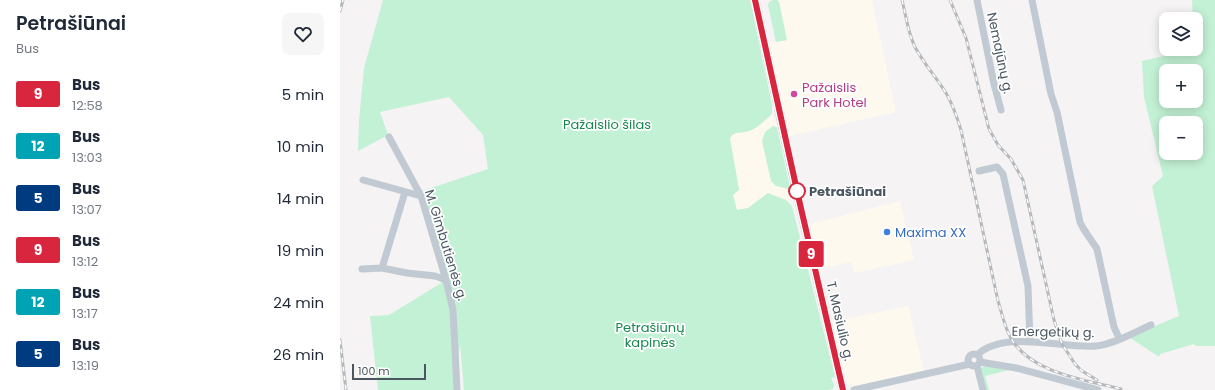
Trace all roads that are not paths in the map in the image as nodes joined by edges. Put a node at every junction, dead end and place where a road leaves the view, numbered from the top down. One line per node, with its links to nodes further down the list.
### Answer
1 (755, 0): 18 (main road, T. Masiulio g.)
2 (977, 0): 4 (street, Nemajūnų g.)
3 (1032, 0): 14 (street)
4 (1001, 110)
5 (389, 137): 9 (street, M. Gimbutienės g.)
6 (979, 171): 15 (street)
7 (363, 180): 8 (street)
8 (405, 192): 9 (street); 10 (street)
9 (421, 196): 12 (street, M. Gimbutienės g.)
10 (382, 268): 11 (street); 12 (street)
11 (362, 269)
12 (446, 280): 17 (street, M. Gimbutienės g.)
13 (1151, 325): 14 (street, Energetikų g.)
14 (1119, 338): 15 (street, Energetikų g.)
15 (1030, 342): 16 (street, Energetikų g.)
16 (976, 362): 19 (street); 20 (street); 21 (street)
17 (457, 390)
18 (843, 390)
19 (854, 390)
20 (983, 390)
21 (1098, 390)

